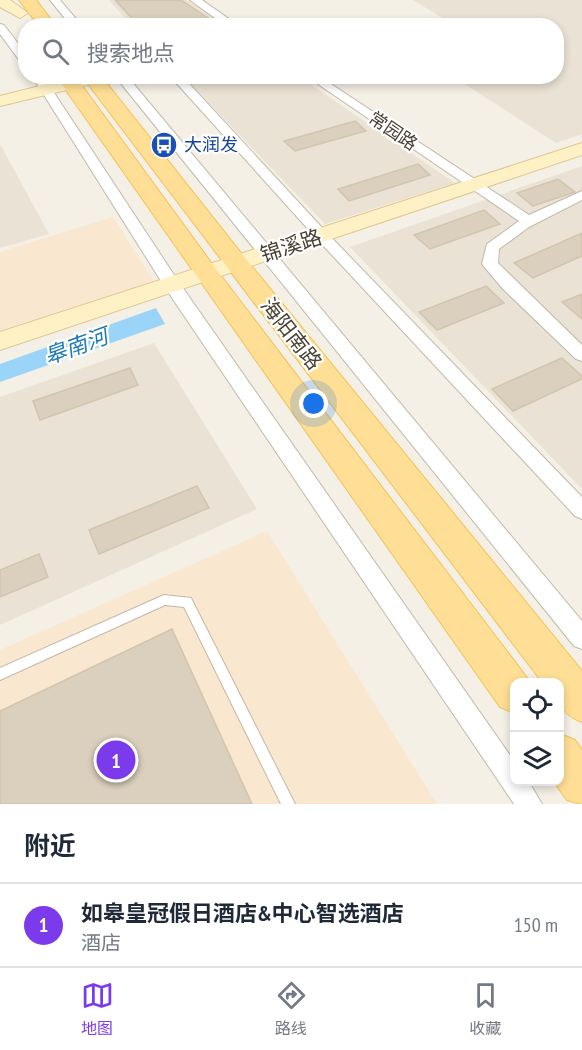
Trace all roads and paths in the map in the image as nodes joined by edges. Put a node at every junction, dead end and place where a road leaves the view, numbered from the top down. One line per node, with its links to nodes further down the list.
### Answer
1 (0, 0): 4 (street)
2 (55, 0): 6 (street)
3 (195, 0): 7 (street)
4 (25, 8): 5 (main road)
5 (38, 18)
6 (70, 18)
7 (222, 18)
8 (0, 27): 9 (street)
9 (18, 51)
10 (61, 84): 17 (street)
11 (80, 84): 26 (street)
12 (81, 84): 25 (main road, 海阳南路)
13 (82, 84): 24 (main road, 海阳南路)
14 (83, 84): 23 (street)
15 (182, 84): 22 (street)
16 (323, 84): 19 (street, 常园路)
17 (0, 102)
18 (582, 148): 19 (street, 锦溪路)
19 (474, 186): 21 (street, 常园路); 22 (street, 锦溪路)
20 (582, 195): 21 (street)
21 (528, 221): 28 (street)
22 (322, 236): 23 (street, 锦溪路); 29 (street)
23 (266, 254): 24 (street, 锦溪路); 30 (street)
24 (236, 264): 25 (street, 锦溪路); 33 (main road, 海阳南路)
25 (206, 274): 26 (street, 锦溪路); 32 (main road, 海阳南路)
26 (172, 285): 27 (street, 锦溪路); 37 (street)
27 (0, 341)
28 (582, 355)
29 (582, 510)
30 (582, 638)
31 (0, 674): 36 (lane)
32 (510, 688)
33 (582, 702)
34 (564, 760): 35 (main road)
35 (582, 785)
36 (288, 804)
37 (529, 804)

